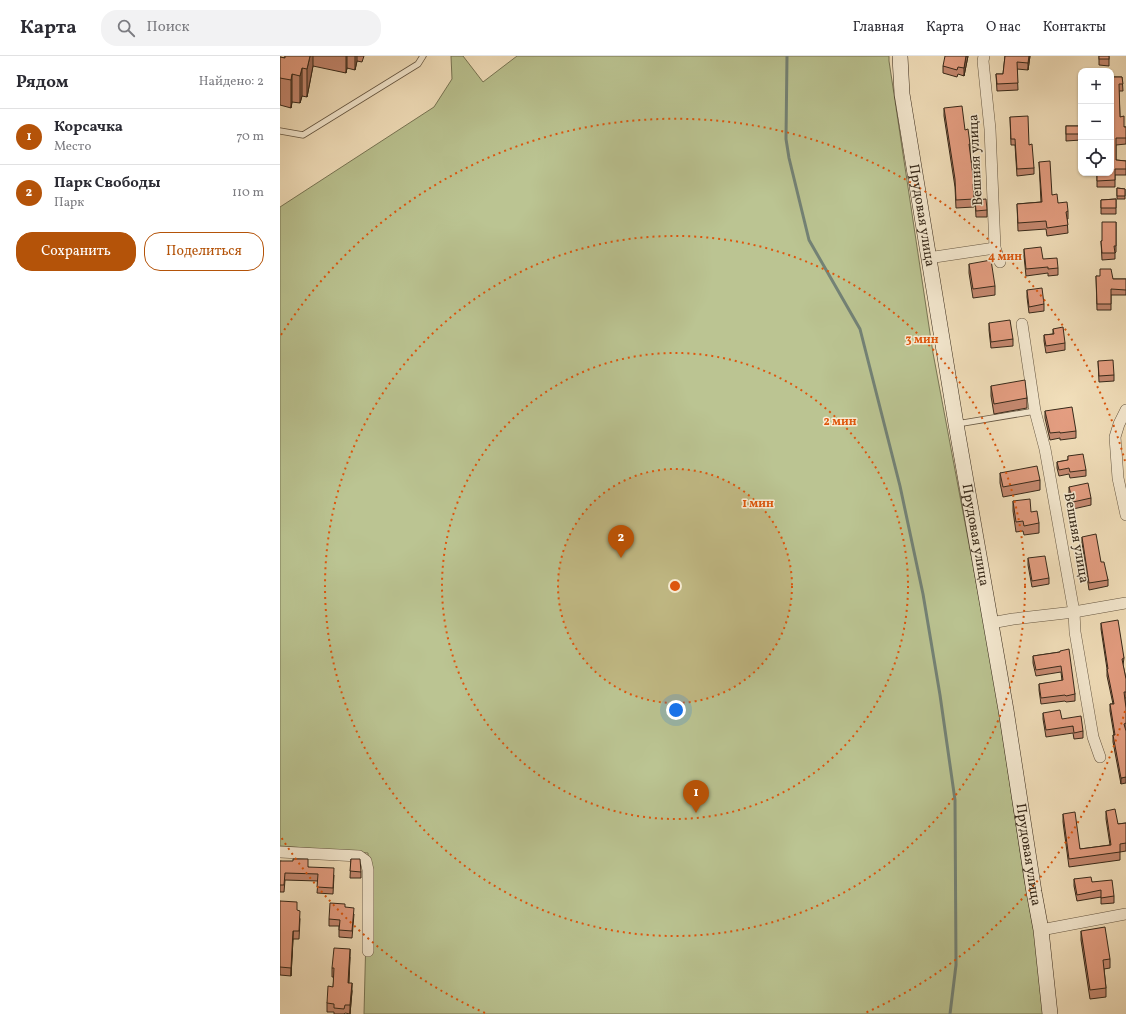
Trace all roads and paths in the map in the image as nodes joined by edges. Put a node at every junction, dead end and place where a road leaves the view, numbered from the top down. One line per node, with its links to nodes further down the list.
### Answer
1 (424, 56): 4 (lane)
2 (900, 56): 6 (main road, Прудовая улица)
3 (984, 56): 5 (street, Вешняя улица)
4 (280, 131)
5 (995, 248): 6 (street); 7 (street, Вешняя улица)
6 (928, 258): 11 (main road, Прудовая улица)
7 (1000, 262)
8 (1022, 324): 10 (street, Вешняя улица)
9 (1126, 410): 12 (street)
10 (1035, 411): 11 (lane); 14 (street, Вешняя улица)
11 (956, 424): 15 (main road, Прудовая улица)
12 (1126, 515)
13 (1126, 603): 14 (street)
14 (1074, 612): 15 (street); 16 (street, Вешняя улица)
15 (991, 623): 19 (main road, Прудовая улица)
16 (1100, 757)
17 (280, 852): 20 (street)
18 (1126, 914): 19 (street)
19 (1041, 930): 21 (main road, Прудовая улица)
20 (368, 951)
21 (1050, 1014)

